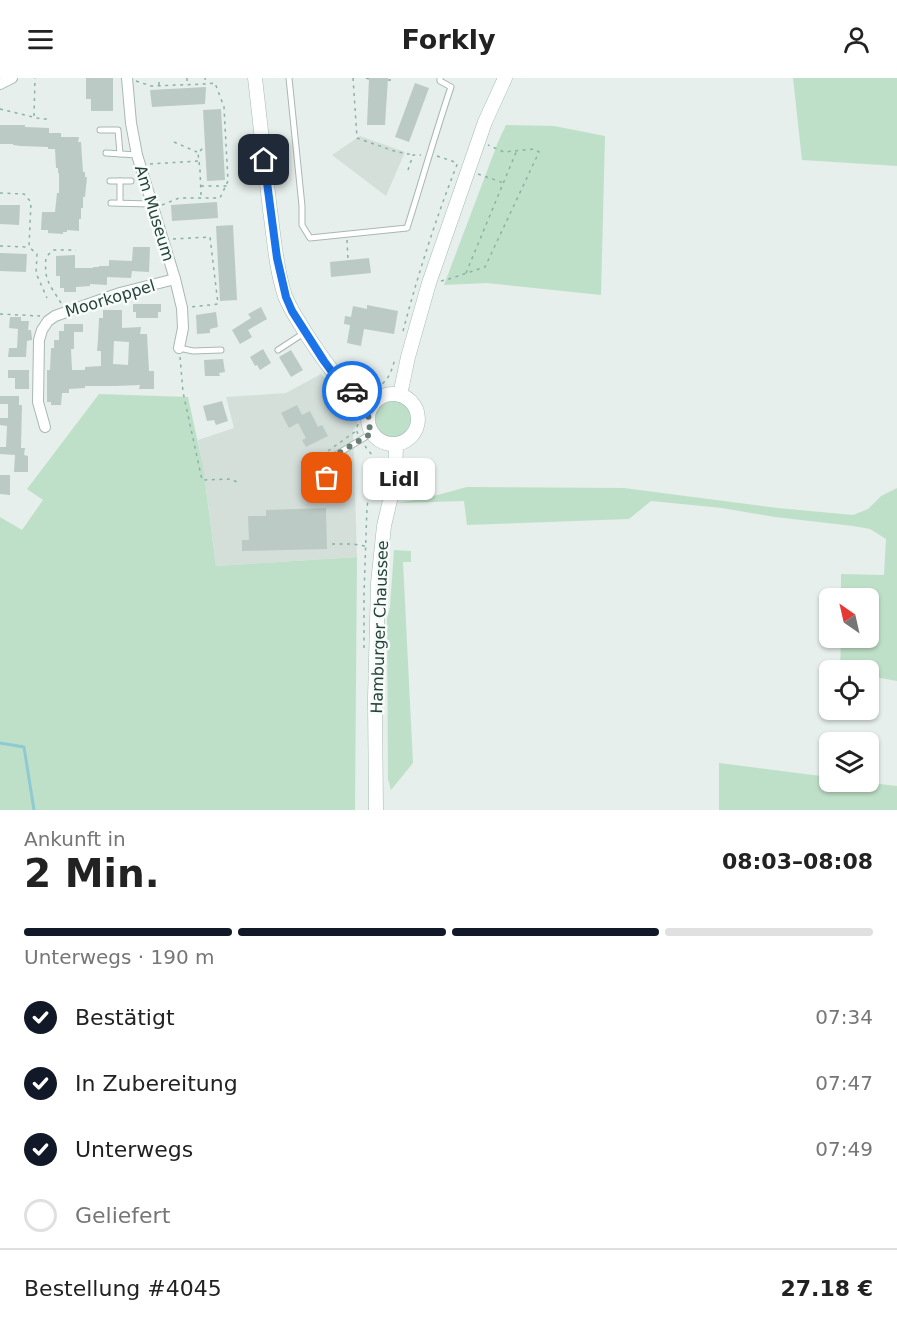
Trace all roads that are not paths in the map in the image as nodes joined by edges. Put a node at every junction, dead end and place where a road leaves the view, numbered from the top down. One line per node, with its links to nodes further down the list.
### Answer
1 (12, 78): 7 (street)
2 (127, 78): 11 (street, Am Museum)
3 (255, 78): 19 (main road)
4 (289, 78): 5 (lane)
5 (440, 78)
6 (505, 78): 23 (main road)
7 (0, 84)
8 (100, 130): 10 (lane)
9 (106, 153): 10 (lane)
10 (120, 154): 11 (lane)
11 (137, 154): 17 (street, Am Museum)
12 (110, 181): 13 (lane)
13 (120, 181): 14 (lane); 16 (lane)
14 (131, 181)
15 (111, 203): 16 (lane)
16 (120, 203): 17 (lane)
17 (152, 206): 18 (street, Am Museum)
18 (175, 279): 20 (street, Am Museum); 25 (street, Moorkoppel)
19 (305, 332): 22 (lane); 24 (main road)
20 (179, 348): 21 (lane)
21 (221, 350)
22 (278, 350)
23 (400, 395): 24 (main road); 27 (main road)
24 (372, 406): 26 (main road)
25 (45, 427)
26 (366, 436): 27 (main road); 28 (lane)
27 (396, 444): 29 (main road, Hamburger Chaussee)
28 (327, 478)
29 (376, 810)

